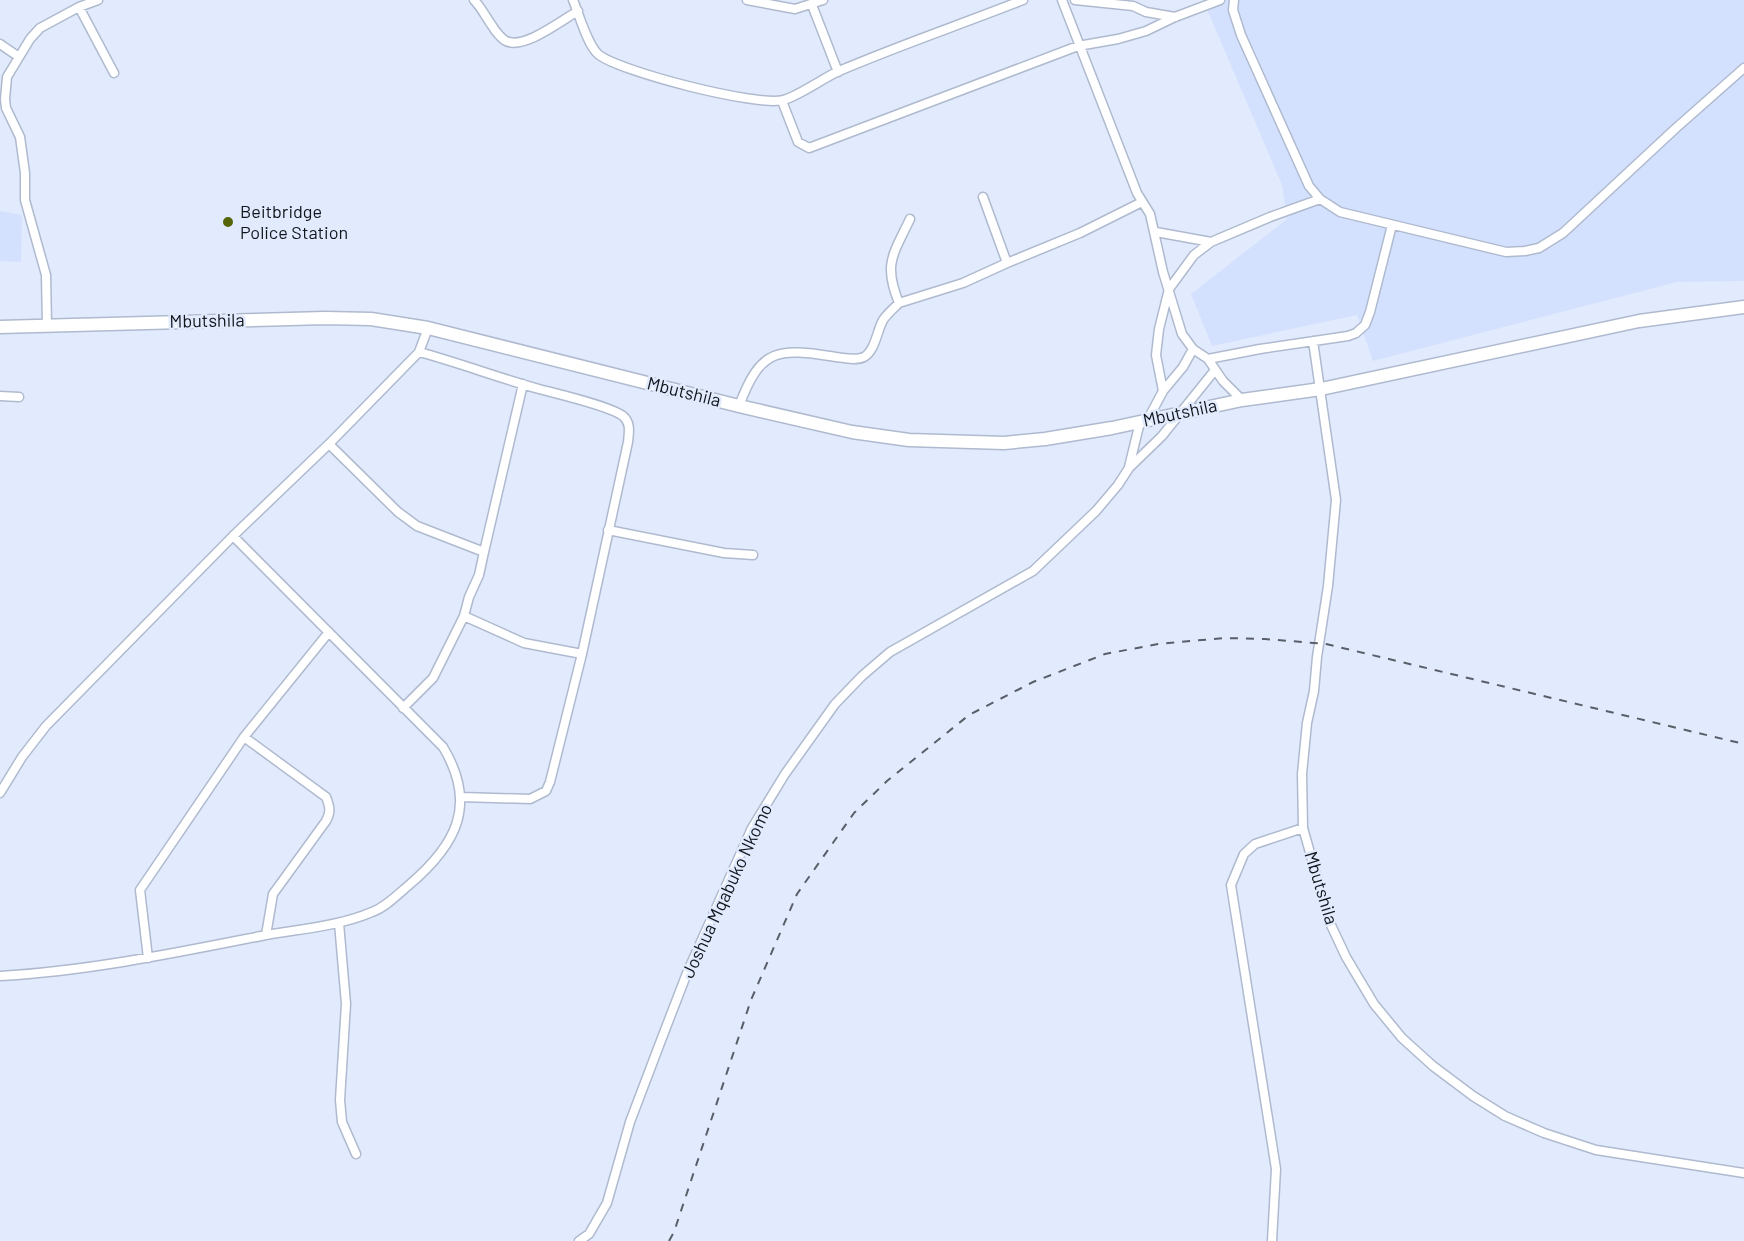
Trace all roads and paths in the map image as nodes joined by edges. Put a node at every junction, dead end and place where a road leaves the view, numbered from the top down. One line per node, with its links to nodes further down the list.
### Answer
1 (99, 0): 12 (street)
2 (474, 0): 13 (street)
3 (573, 0): 13 (street)
4 (747, 0): 11 (street)
5 (823, 0): 11 (street)
6 (1023, 0): 19 (street)
7 (1062, 0): 16 (street)
8 (1075, 0): 14 (street)
9 (1220, 0): 14 (street)
10 (1234, 0): 23 (street)
11 (812, 5): 19 (street)
12 (79, 7): 17 (street); 20 (street)
13 (578, 11): 21 (street)
14 (1175, 17): 16 (street)
15 (0, 44): 17 (street)
16 (1078, 46): 21 (street); 24 (street)
17 (20, 57): 33 (street)
18 (1744, 68): 26 (street)
19 (838, 72): 21 (street)
20 (114, 73)
21 (782, 101)
22 (983, 197): 29 (street)
23 (1320, 199): 26 (street); 28 (street)
24 (1142, 202): 27 (street); 29 (street)
25 (910, 219): 31 (street)
26 (1392, 225): 36 (street)
27 (1156, 232): 28 (street); 30 (street)
28 (1211, 242): 30 (street)
29 (1007, 263): 31 (street)
30 (1169, 289): 37 (street); 43 (street)
31 (899, 303): 47 (street)
32 (1744, 307): 42 (street)
33 (47, 326): 34 (street, Mbutshila); 35 (street, Mbutshila)
34 (0, 327)
35 (428, 328): 38 (street); 47 (street, Mbutshila)
36 (1313, 340): 39 (street); 42 (street)
37 (1193, 348): 39 (street); 43 (street)
38 (420, 352): 41 (street); 50 (street)
39 (1208, 359): 40 (street)
40 (1215, 370): 46 (street); 48 (street)
41 (523, 384): 52 (street); 54 (street)
42 (1321, 389): 46 (street, Mbutshila); 63 (street, Mbutshila)
43 (1163, 391): 49 (street)
44 (0, 396): 45 (street)
45 (19, 397)
46 (1242, 400): 48 (street, Mbutshila)
47 (739, 406): 49 (street, Mbutshila)
48 (1180, 414): 49 (street, Mbutshila); 51 (street)
49 (1143, 421): 51 (street)
50 (329, 444): 53 (street); 54 (street)
51 (1129, 468): 70 (street, Joshua Mqabuko Nkomo)
52 (608, 530): 55 (street); 58 (street)
53 (233, 536): 57 (street); 61 (street)
54 (484, 552): 56 (street)
55 (753, 555)
56 (464, 616): 58 (street); 59 (street)
57 (329, 632): 59 (street); 60 (street)
58 (582, 654): 62 (street)
59 (403, 708): 62 (street)
60 (244, 737): 65 (street); 66 (street)
61 (0, 793)
62 (461, 797): 64 (street)
63 (1303, 828): 69 (street, Mbutshila); 71 (street)
64 (339, 923): 65 (street); 68 (street)
65 (266, 935): 66 (street)
66 (148, 958): 67 (street)
67 (0, 976)
68 (356, 1154)
69 (1744, 1173)
70 (579, 1241)
71 (1272, 1241)

